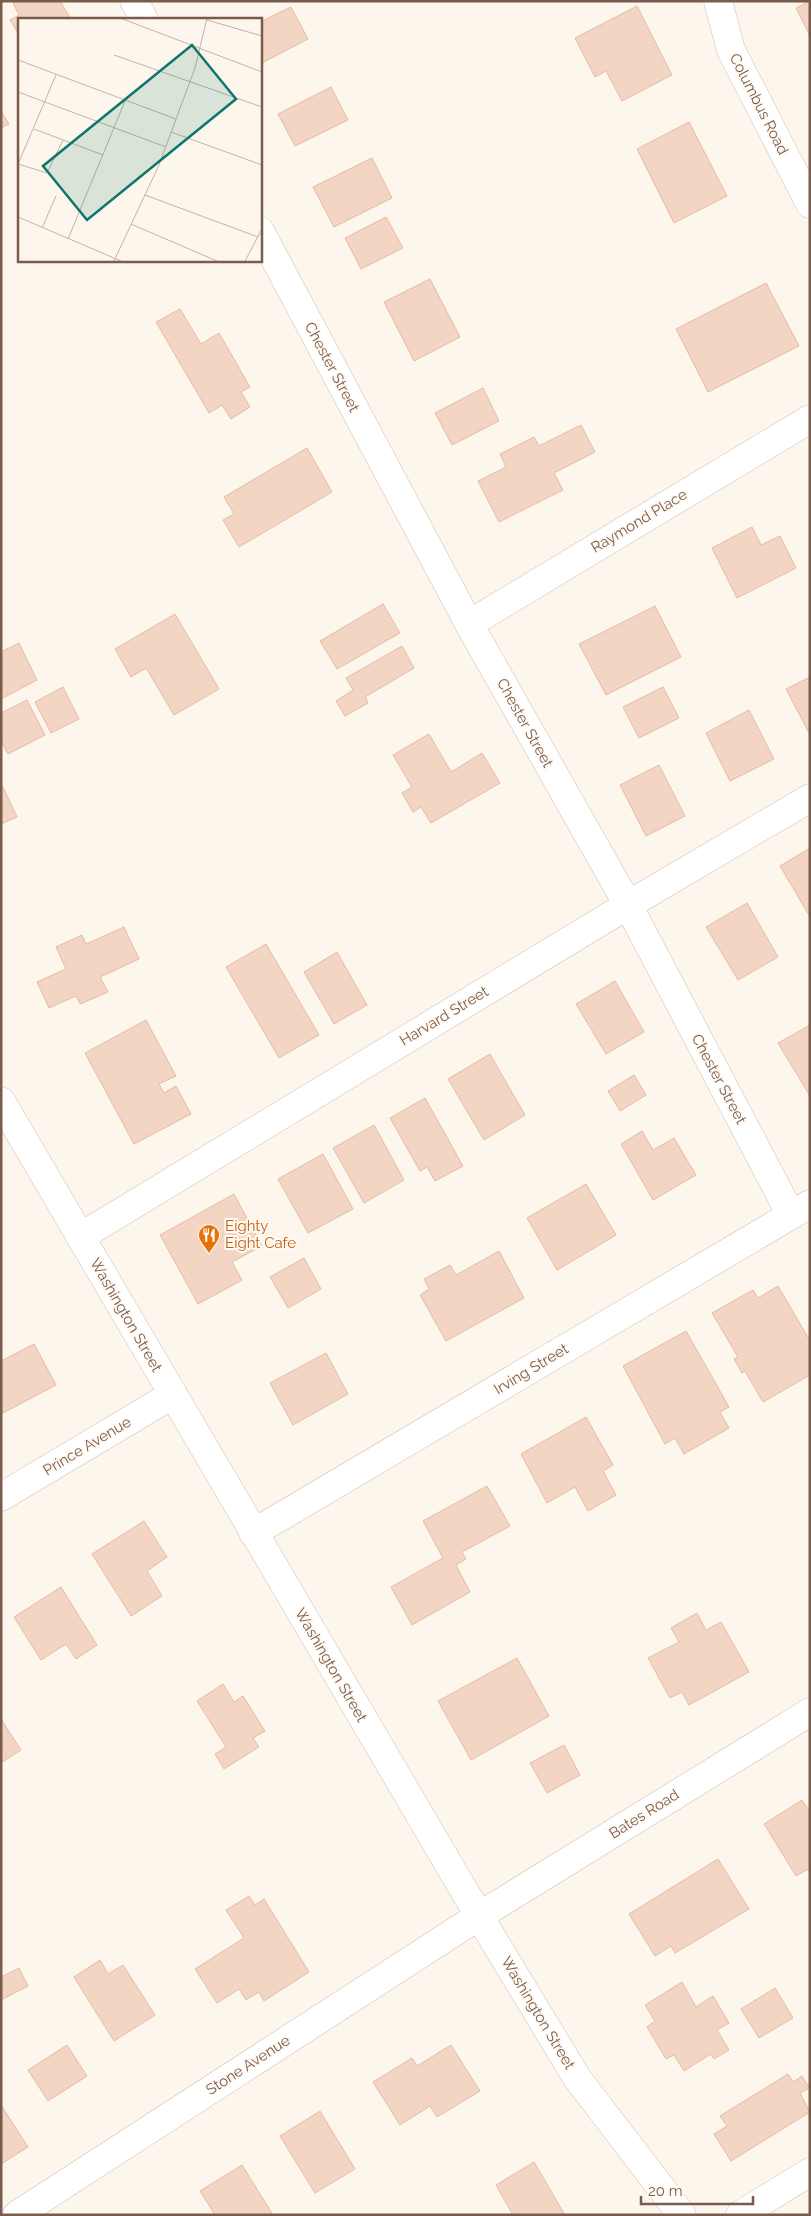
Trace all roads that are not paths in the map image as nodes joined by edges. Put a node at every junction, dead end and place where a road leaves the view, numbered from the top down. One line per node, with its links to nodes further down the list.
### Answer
1 (134, 1): 3 (street)
2 (718, 1): 4 (street, Columbus Road)
3 (143, 18)
4 (810, 204)
5 (261, 232): 7 (street, Chester Street)
6 (810, 419): 7 (street, Raymond Place)
7 (468, 624): 9 (street, Chester Street)
8 (810, 798): 9 (street, Harvard Street)
9 (628, 905): 11 (street, Chester Street); 12 (street, Harvard Street)
10 (1, 1101): 12 (street, Washington Street)
11 (801, 1210): 15 (street, Irving Street)
12 (80, 1237): 13 (street, Washington Street)
13 (172, 1395): 14 (street, Prince Avenue); 15 (street, Washington Street)
14 (1, 1496)
15 (253, 1533): 17 (street, Washington Street)
16 (810, 1712): 17 (street, Bates Road)
17 (479, 1916): 19 (street, Stone Avenue); 20 (street, Washington Street)
18 (810, 2172): 21 (street)
19 (17, 2215)
20 (682, 2215)
21 (740, 2215)

